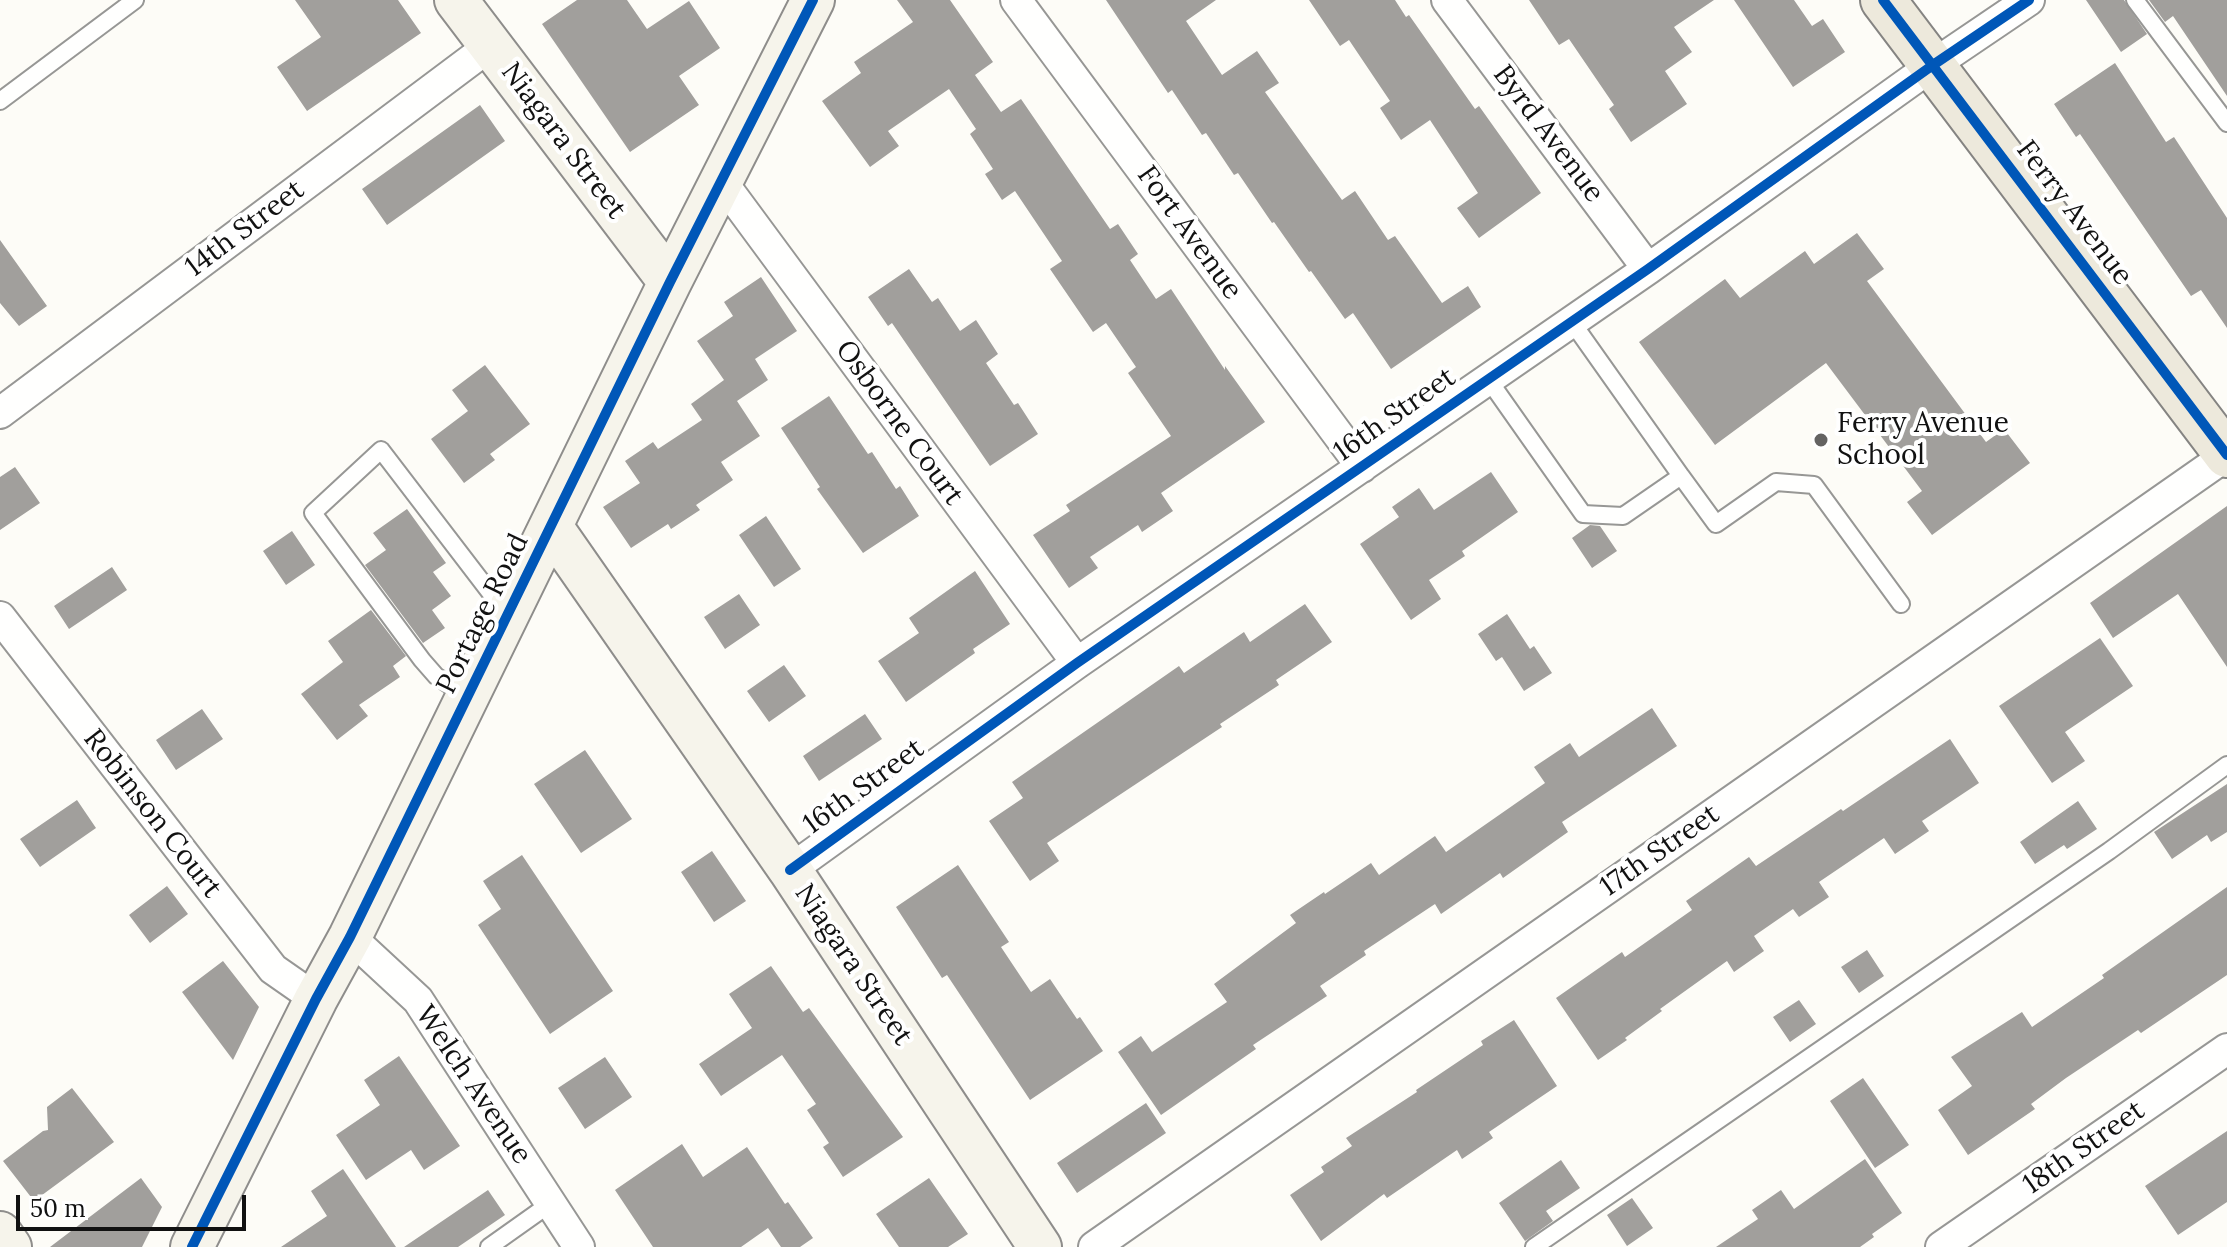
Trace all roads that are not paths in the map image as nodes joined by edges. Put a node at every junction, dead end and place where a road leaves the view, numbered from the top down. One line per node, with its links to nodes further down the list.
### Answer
1 (135, 0): 11 (lane)
2 (456, 0): 9 (street, Niagara Street)
3 (813, 0): 13 (street, Portage Road)
4 (1016, 0): 20 (street, Fort Avenue)
5 (1447, 0): 14 (street, Byrd Avenue)
6 (1883, 0): 10 (main road, Ferry Avenue)
7 (2029, 0): 10 (street, 16th Street)
8 (2135, 0): 12 (lane)
9 (491, 45): 15 (street, Niagara Street); 18 (street, 14th Street)
10 (1933, 65): 14 (street, 16th Street); 19 (main road, Ferry Avenue)
11 (0, 101)
12 (2227, 123)
13 (722, 182): 15 (street, Portage Road); 26 (street, Osborne Court)
14 (1648, 269): 16 (street, 16th Street)
15 (670, 282): 22 (street, Portage Road)
16 (1572, 322): 17 (street, 16th Street); 21 (lane)
17 (1488, 379): 20 (street, 16th Street); 21 (lane)
18 (0, 413)
19 (2227, 455): 40 (street, 17th Street)
20 (1362, 467): 26 (street, 16th Street)
21 (1681, 476): 23 (lane)
22 (552, 528): 24 (street, Portage Road); 29 (street, Niagara Street)
23 (1901, 604)
24 (509, 616): 27 (street, Portage Road); 27 (lane)
25 (0, 617): 31 (street, Robinson Court)
26 (1077, 663): 29 (street, 16th Street)
27 (468, 697): 30 (street, Portage Road)
28 (2227, 765): 41 (lane)
29 (790, 870): 39 (street, Niagara Street)
30 (350, 937): 31 (street, Portage Road); 33 (street, Welch Avenue)
31 (316, 999): 36 (street, Portage Road)
32 (2227, 1049): 42 (street, 18th Street)
33 (551, 1203): 37 (lane); 38 (street, Welch Avenue)
34 (0, 1233): 35 (street)
35 (10, 1247)
36 (192, 1247)
37 (489, 1247)
38 (579, 1247)
39 (1040, 1247)
40 (1094, 1247)
41 (1534, 1247)
42 (1941, 1247)

